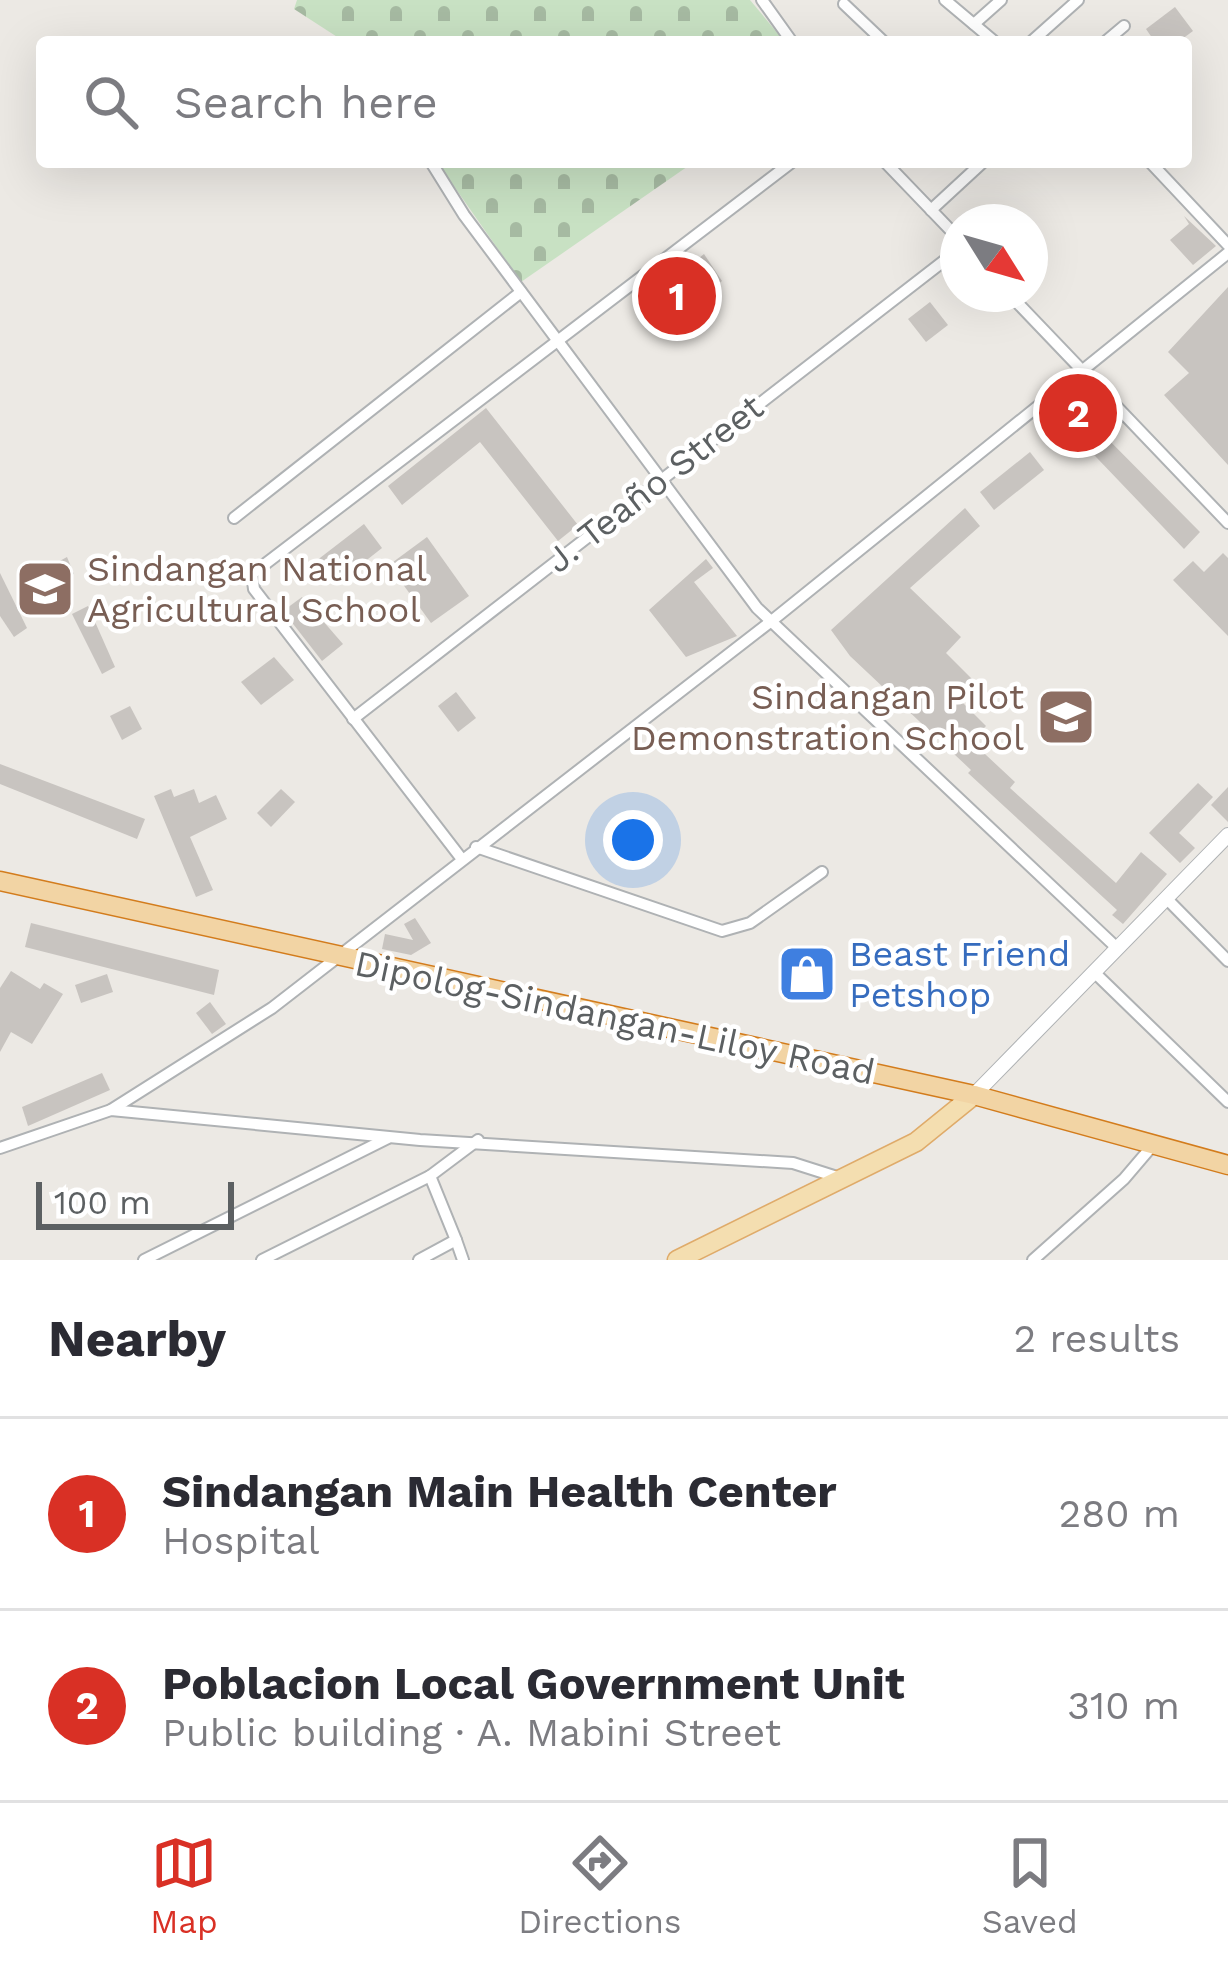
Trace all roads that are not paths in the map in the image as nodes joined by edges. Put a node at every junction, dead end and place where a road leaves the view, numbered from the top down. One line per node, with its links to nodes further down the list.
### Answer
1 (762, 0): 8 (street)
2 (945, 0): 6 (street)
3 (1001, 0): 6 (street)
4 (1078, 0): 11 (street)
5 (844, 4): 9 (street)
6 (974, 24): 10 (street)
7 (1124, 26): 12 (street)
8 (788, 36)
9 (878, 36)
10 (988, 36)
11 (1038, 36)
12 (1112, 36)
13 (435, 168): 22 (street)
14 (784, 168): 24 (street)
15 (891, 168): 18 (street)
16 (976, 168): 18 (street)
17 (1155, 168): 20 (street)
18 (931, 210): 19 (street)
19 (940, 219)
20 (1228, 249): 25 (street)
21 (940, 264): 26 (street, J. Teaño Street)
22 (521, 292): 24 (street); 28 (street)
23 (1025, 312): 25 (street)
24 (555, 339): 26 (street); 30 (street)
25 (1082, 375): 27 (street); 29 (street)
26 (660, 477): 29 (street); 30 (street, J. Teaño Street)
27 (1225, 514)
28 (234, 518)
29 (774, 620): 32 (street); 37 (street)
30 (353, 719): 33 (street)
31 (1228, 836): 36 (street)
32 (476, 847): 33 (street); 34 (street)
33 (460, 858): 38 (street)
34 (822, 872)
35 (0, 881): 38 (highway, Dipolog-Sindangan-Liloy Road)
36 (1166, 898): 37 (street); 39 (street)
37 (1117, 948): 40 (street)
38 (334, 956): 41 (highway, Dipolog-Sindangan-Liloy Road); 43 (street)
39 (1228, 961)
40 (1095, 974): 41 (street); 42 (street)
41 (974, 1095): 46 (highway, Dipolog-Sindangan-Liloy Road); 50 (main road)
42 (1228, 1102)
43 (111, 1110): 44 (street); 47 (street)
44 (389, 1137): 45 (street); 52 (street)
45 (478, 1140): 49 (street); 50 (street)
46 (1155, 1142): 48 (highway, Dipolog-Sindangan-Liloy Road); 57 (street)
47 (0, 1148)
48 (1228, 1165)
49 (430, 1176): 51 (street); 53 (street)
50 (837, 1178): 56 (main road)
51 (456, 1240): 54 (street); 55 (street)
52 (144, 1260)
53 (262, 1260)
54 (419, 1260)
55 (464, 1260)
56 (677, 1260)
57 (1033, 1260)

